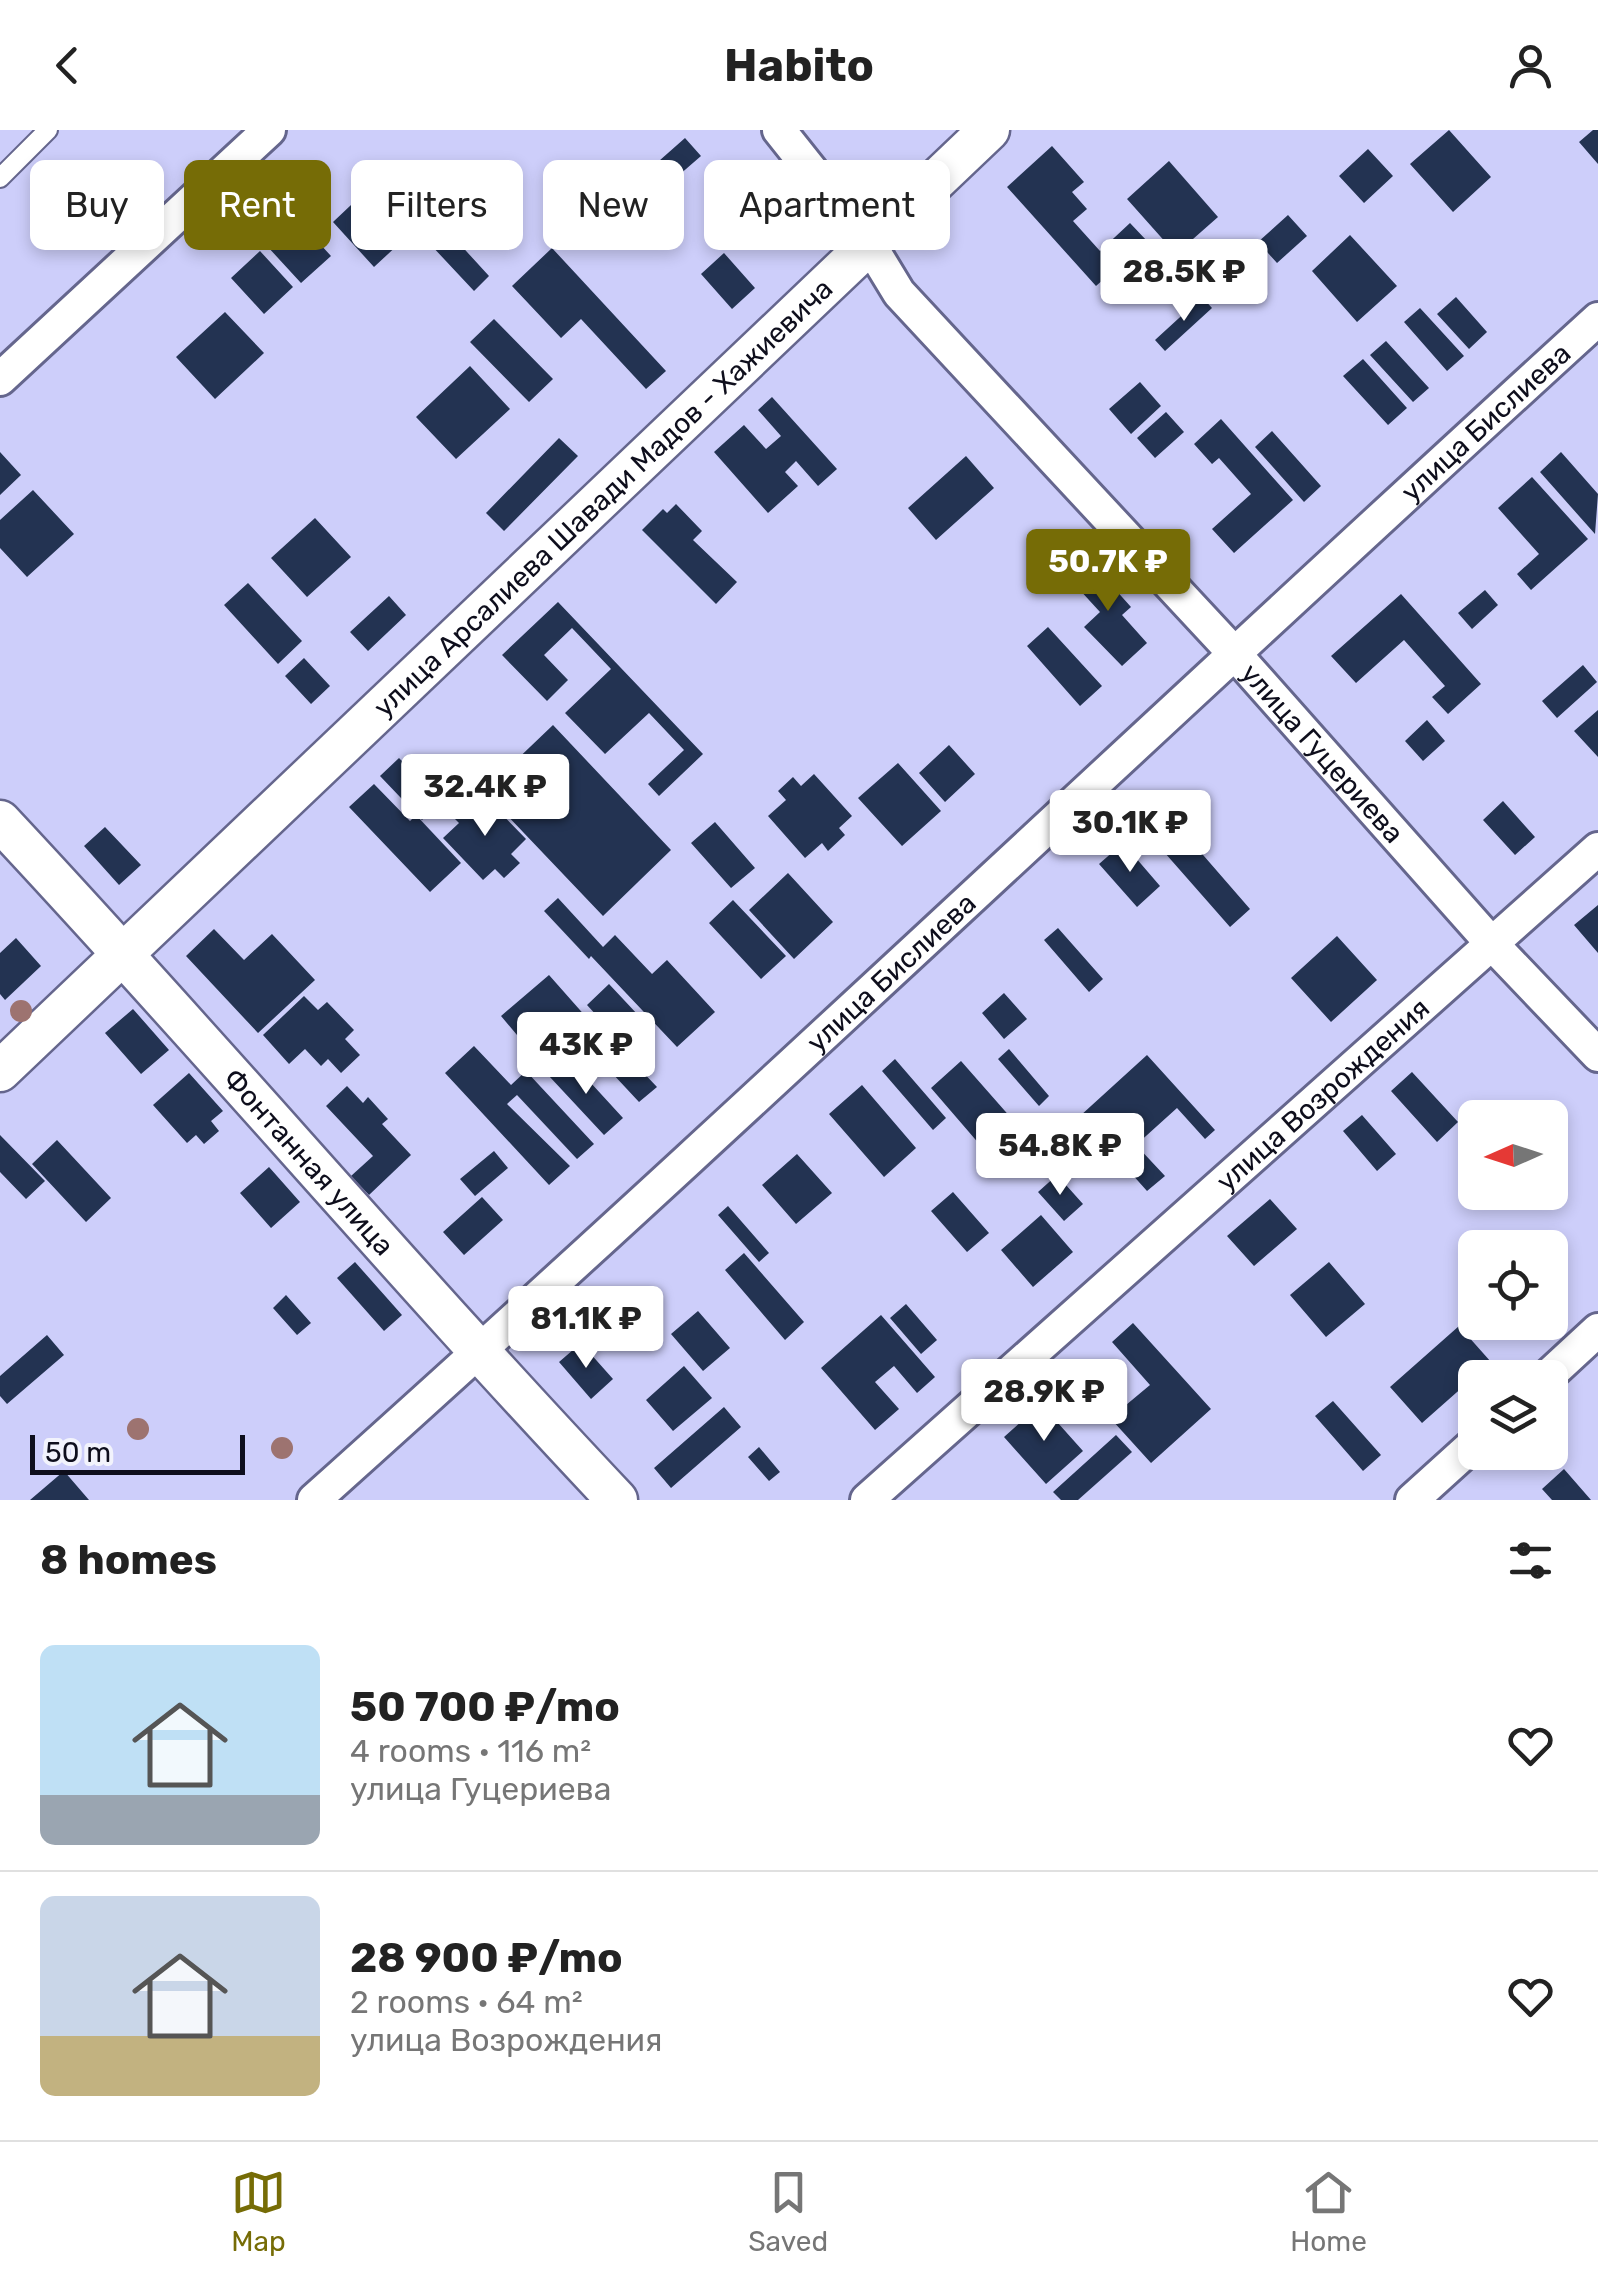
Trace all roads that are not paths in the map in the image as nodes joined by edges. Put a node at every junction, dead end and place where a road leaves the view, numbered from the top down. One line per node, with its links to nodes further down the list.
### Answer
1 (48, 130): 7 (lane)
2 (779, 130): 5 (street, улица Гуцериева)
3 (989, 130): 6 (street, улица Арсалиева Шавади Мадов - Хажиевича)
4 (264, 132): 11 (street)
5 (803, 160)
6 (950, 166)
7 (0, 178)
8 (860, 250): 16 (street, улица Арсалиева Шавади Мадов - Хажиевича)
9 (873, 250): 12 (street, улица Гуцериева)
10 (1598, 319): 12 (street, улица Бислиева)
11 (0, 378)
12 (1233, 652): 15 (street, улица Гуцериева); 20 (street, улица Бислиева)
13 (0, 822): 16 (street, Фонтанная улица)
14 (1598, 849): 15 (street, улица Возрождения)
15 (1493, 945): 17 (street, улица Гуцериева); 25 (street, улица Возрождения)
16 (124, 953): 18 (street, улица Арсалиева Шавади Мадов - Хажиевича); 20 (street, Фонтанная улица)
17 (1598, 1056)
18 (0, 1071)
19 (1598, 1330): 21 (street)
20 (478, 1353): 23 (street, улица Бислиева); 24 (street, Фонтанная улица)
21 (1566, 1360)
22 (1458, 1458): 26 (street)
23 (314, 1500)
24 (617, 1500)
25 (866, 1500)
26 (1412, 1500)

